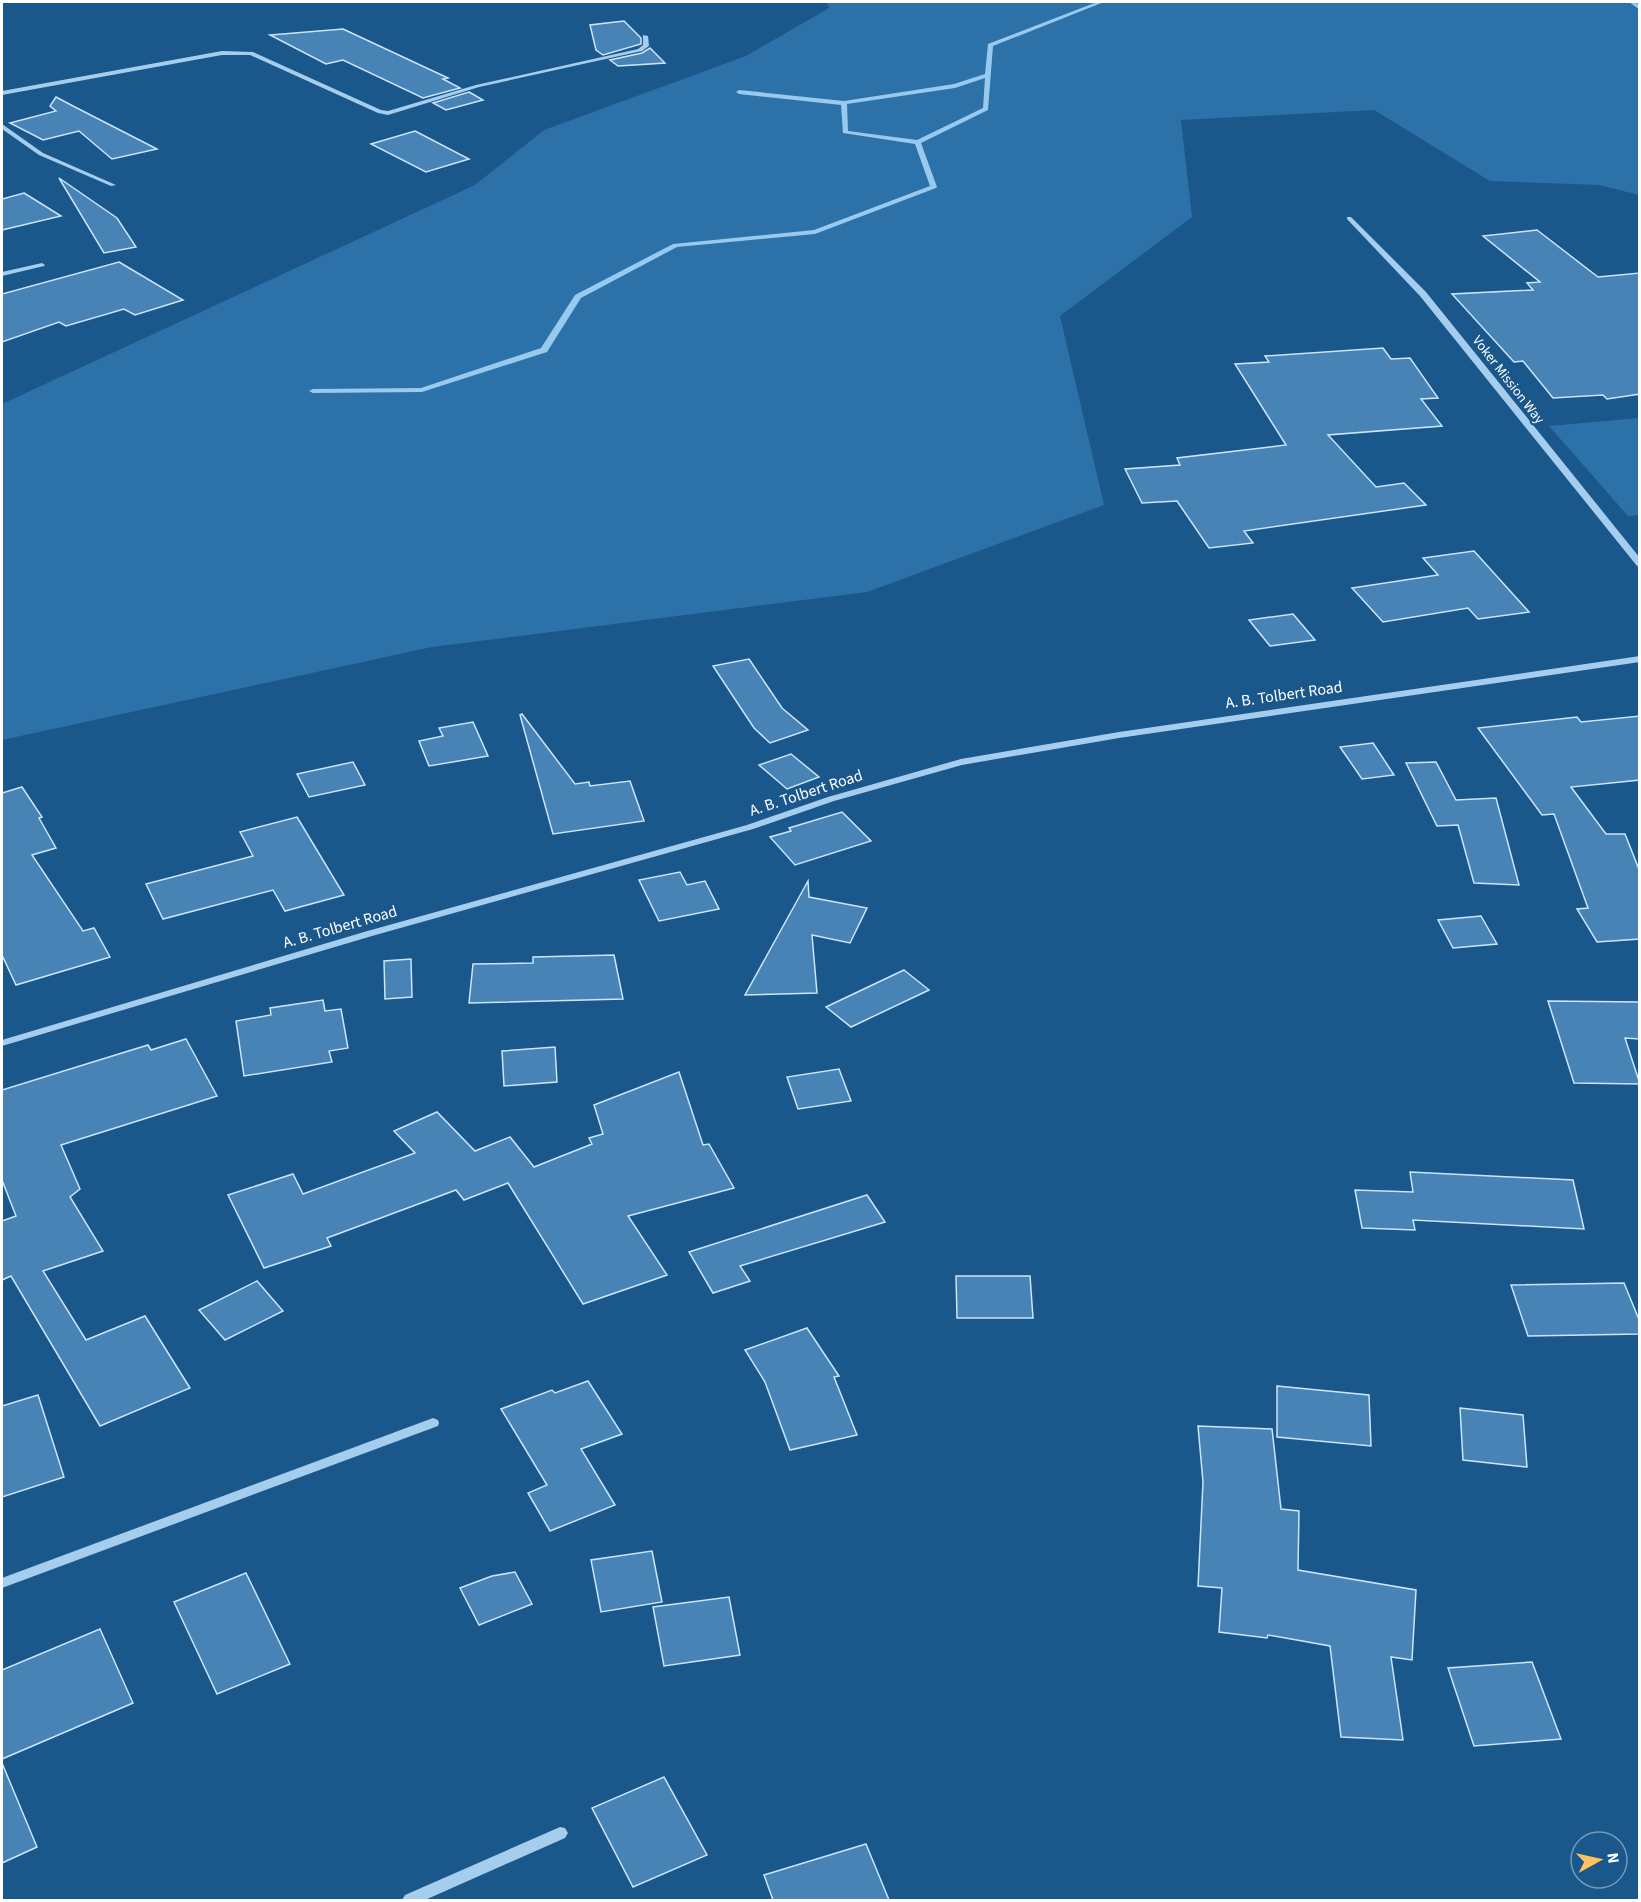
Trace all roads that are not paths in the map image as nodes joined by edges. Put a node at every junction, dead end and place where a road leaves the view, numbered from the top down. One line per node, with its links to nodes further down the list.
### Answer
1 (645, 36): 2 (street)
2 (2, 93)
3 (2, 126): 4 (street)
4 (113, 184)
5 (1349, 218): 8 (street, Voker Mission Way)
6 (42, 265): 7 (street)
7 (2, 274)
8 (1640, 564)
9 (1640, 659): 10 (street, A. B. Tolbert Road)
10 (2, 1043)
11 (433, 1423): 12 (street)
12 (2, 1583)
13 (560, 1833): 14 (street)
14 (410, 1900)

